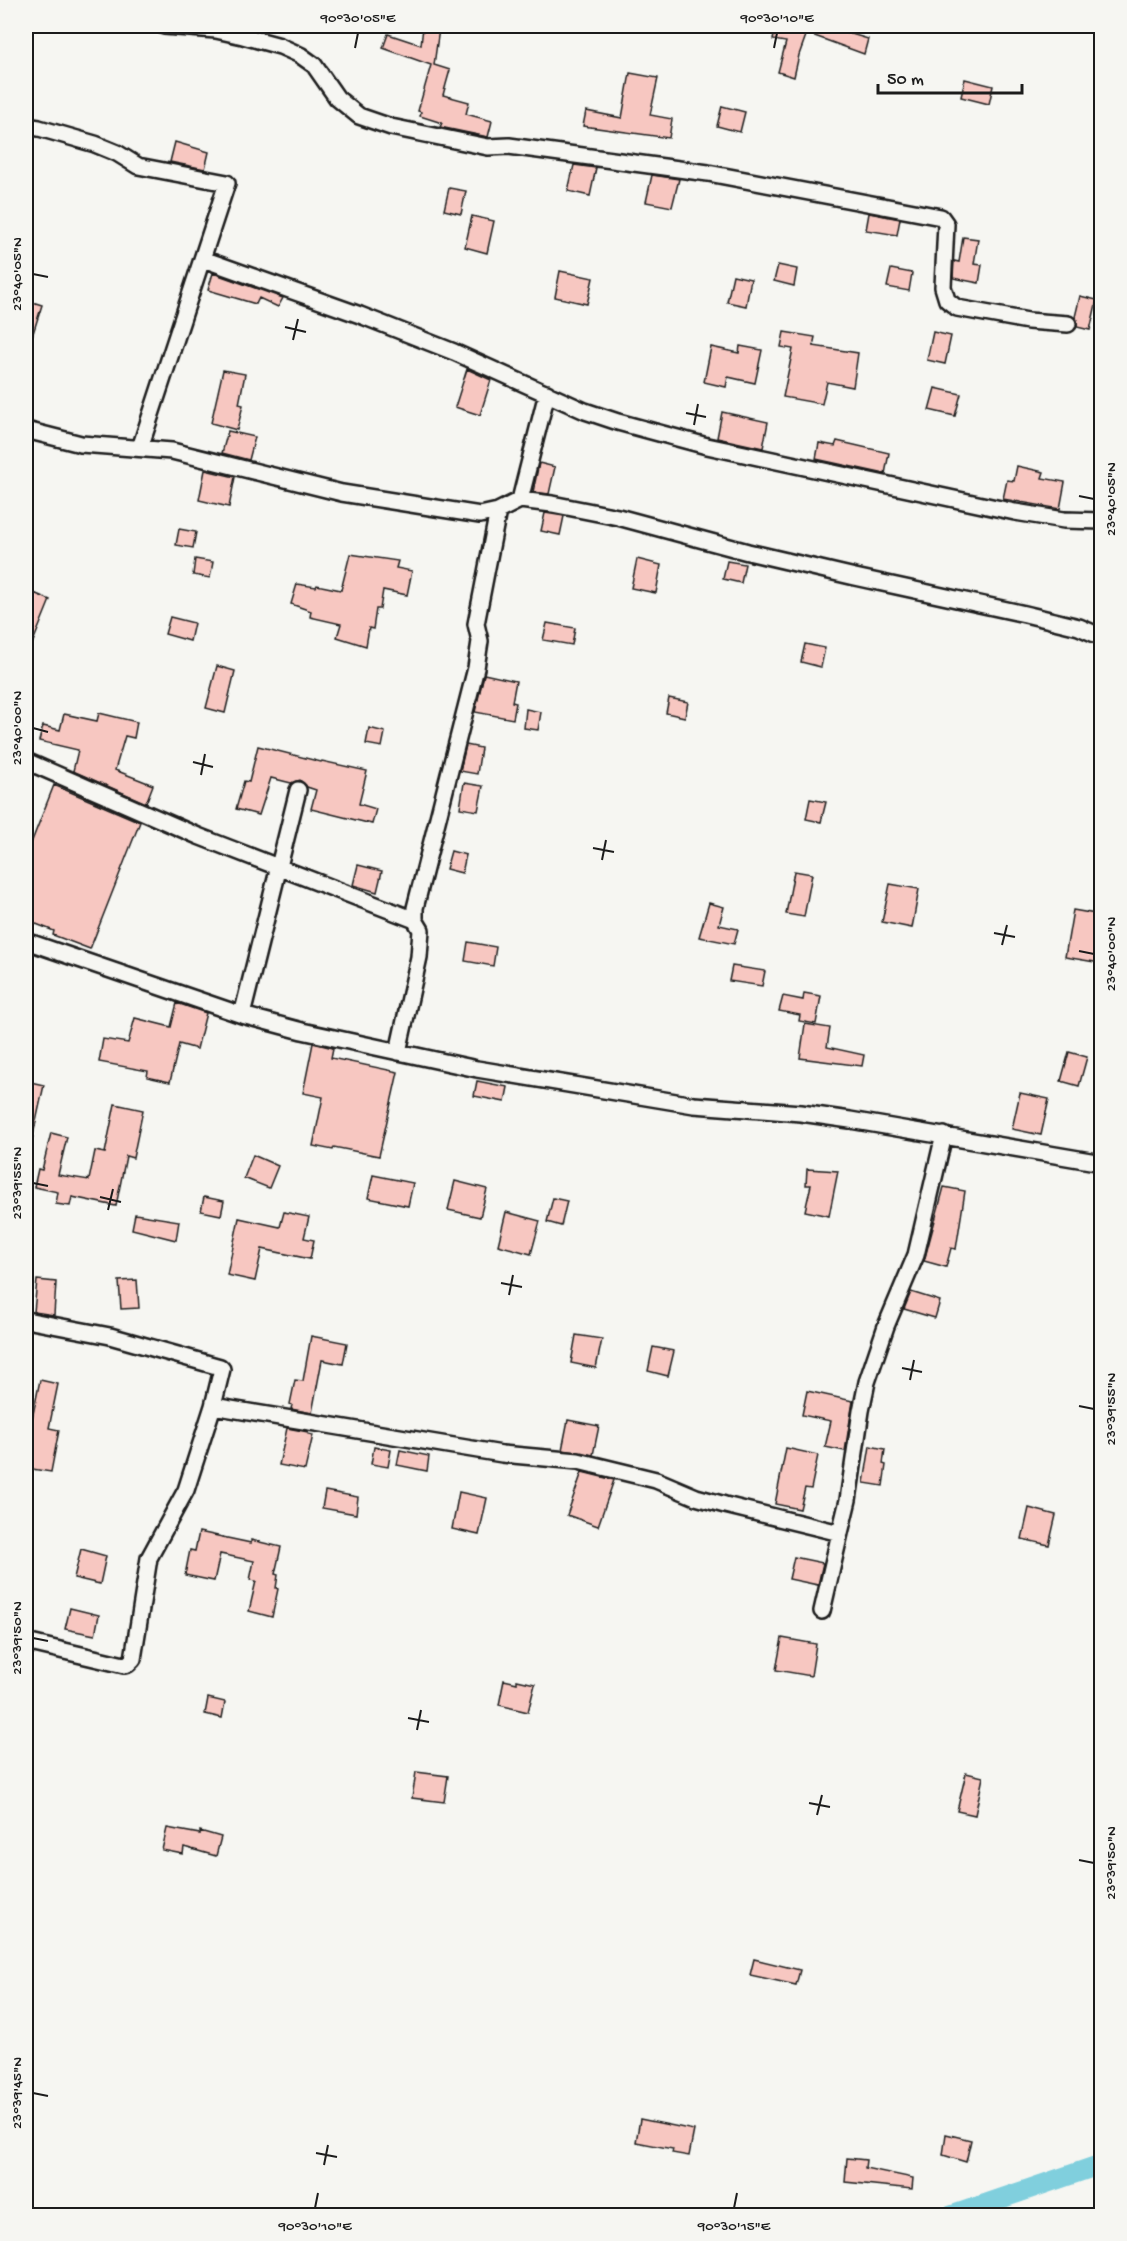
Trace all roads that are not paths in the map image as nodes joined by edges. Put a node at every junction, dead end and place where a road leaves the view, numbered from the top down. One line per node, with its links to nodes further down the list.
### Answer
1 (164, 26): 2 (street)
2 (199, 27): 5 (street)
3 (26, 126): 4 (street)
4 (203, 259): 6 (street); 8 (street)
5 (1068, 324)
6 (547, 393): 9 (street); 11 (street)
7 (26, 430): 8 (street)
8 (140, 448): 10 (street)
9 (520, 500): 10 (street); 12 (street)
10 (498, 511): 16 (street)
11 (1101, 521)
12 (1101, 637)
13 (26, 761): 15 (street)
14 (298, 790): 15 (street)
15 (278, 867): 16 (street); 18 (street)
16 (415, 920): 19 (street)
17 (26, 941): 18 (street)
18 (242, 1015): 19 (street)
19 (398, 1052): 20 (street)
20 (945, 1135): 21 (street); 24 (street)
21 (1101, 1163)
22 (26, 1320): 23 (street)
23 (213, 1406): 24 (street); 26 (street)
24 (840, 1533): 25 (street)
25 (822, 1611)
26 (26, 1642)

